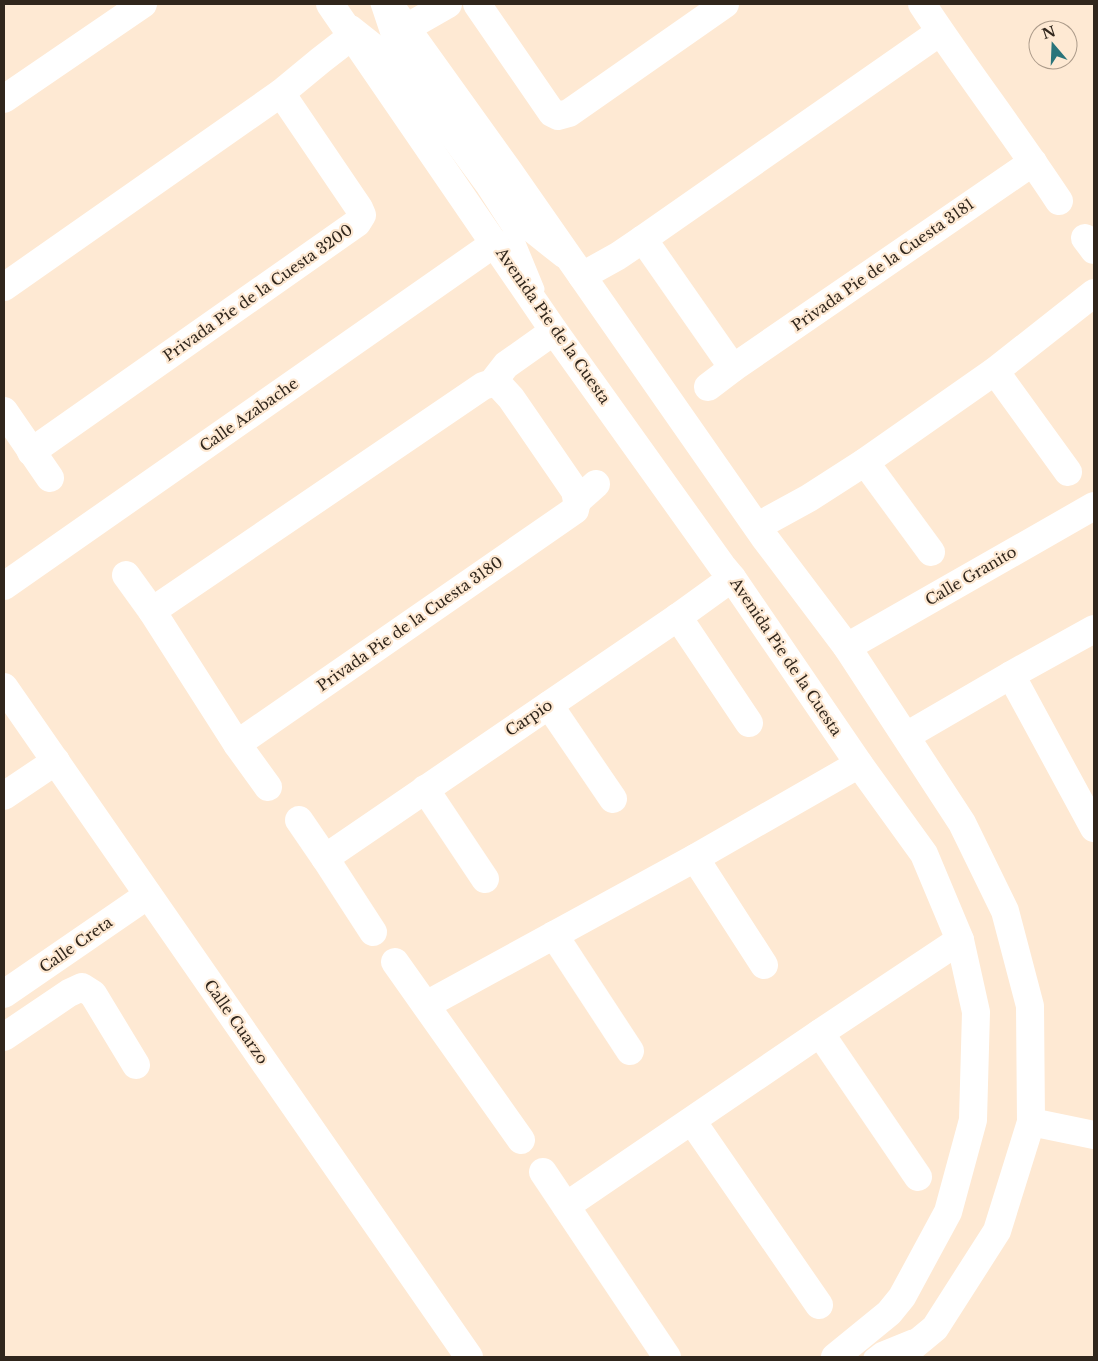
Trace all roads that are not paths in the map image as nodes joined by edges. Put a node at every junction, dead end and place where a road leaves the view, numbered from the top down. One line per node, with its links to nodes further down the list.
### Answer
1 (143, 4): 13 (street)
2 (378, 4): 18 (lane)
3 (389, 4): 9 (street)
4 (448, 4): 9 (street)
5 (478, 4): 6 (street)
6 (725, 4)
7 (922, 4): 10 (street)
8 (331, 5): 11 (street, Avenida Pie de la Cuesta); 21 (lane)
9 (406, 28): 18 (street)
10 (940, 32): 14 (street); 16 (street)
11 (352, 36): 12 (street); 17 (street, Avenida Pie de la Cuesta)
12 (281, 93): 19 (street); 27 (street, Privada Pie de la Cuesta 3200)
13 (4, 99)
14 (1033, 162): 15 (street); 22 (street, Privada Pie de la Cuesta 3181)
15 (1059, 201)
16 (643, 239): 18 (street); 22 (street)
17 (495, 243): 21 (street, Avenida Pie de la Cuesta); 36 (street, Calle Azabache)
18 (582, 276): 32 (street)
19 (4, 287)
20 (1094, 293): 23 (street)
21 (554, 331): 24 (street); 35 (street, Avenida Pie de la Cuesta)
22 (733, 368): 25 (street, Privada Pie de la Cuesta 3181)
23 (996, 371): 28 (street); 29 (street)
24 (492, 383): 37 (street); 46 (street, Privada Pie de la Cuesta 3180)
25 (708, 387)
26 (4, 411): 27 (street)
27 (31, 452): 30 (street)
28 (865, 462): 32 (street); 33 (street)
29 (1068, 472)
30 (50, 478)
31 (1094, 506): 40 (street, Calle Granito)
32 (758, 526): 40 (street)
33 (930, 552)
34 (126, 575): 37 (street)
35 (732, 578): 38 (street, Carpio); 48 (street, Avenida Pie de la Cuesta)
36 (4, 586)
37 (152, 612): 46 (street)
38 (678, 617): 43 (street, Carpio); 44 (street)
39 (1094, 628): 41 (street)
40 (847, 647): 45 (street)
41 (1011, 675): 45 (street); 54 (street)
42 (4, 687): 47 (street, Calle Cuarzo)
43 (549, 705): 50 (street, Carpio); 52 (street)
44 (749, 723)
45 (906, 736): 71 (street)
46 (237, 744): 49 (street)
47 (56, 760): 51 (street); 58 (street, Calle Cuarzo)
48 (859, 764): 56 (street); 61 (street, Avenida Pie de la Cuesta)
49 (268, 787)
50 (425, 789): 55 (street, Carpio); 57 (street)
51 (4, 796)
52 (613, 799)
53 (299, 820): 55 (street)
54 (1094, 828)
55 (325, 858): 59 (street)
56 (695, 858): 60 (street); 63 (street)
57 (485, 878)
58 (148, 895): 64 (street, Calle Creta); 80 (street, Calle Cuarzo)
59 (373, 932)
60 (554, 934): 65 (street); 68 (street)
61 (960, 940): 66 (street); 78 (street, Avenida Pie de la Cuesta)
62 (395, 962): 65 (street)
63 (764, 964)
64 (4, 994)
65 (426, 1005): 73 (street)
66 (820, 1033): 70 (street); 75 (street)
67 (4, 1036): 69 (street)
68 (630, 1051)
69 (136, 1064)
70 (692, 1121): 76 (street); 77 (street)
71 (1031, 1122): 72 (street); 79 (street)
72 (1094, 1135)
73 (521, 1140)
74 (543, 1172): 76 (street)
75 (918, 1176)
76 (566, 1206): 81 (street)
77 (819, 1306)
78 (889, 1313): 82 (street, Avenida Pie de la Cuesta); 83 (lane)
79 (935, 1328): 84 (lane); 85 (street)
80 (469, 1357)
81 (667, 1357)
82 (836, 1357)
83 (856, 1357)
84 (871, 1357)
85 (900, 1357)

